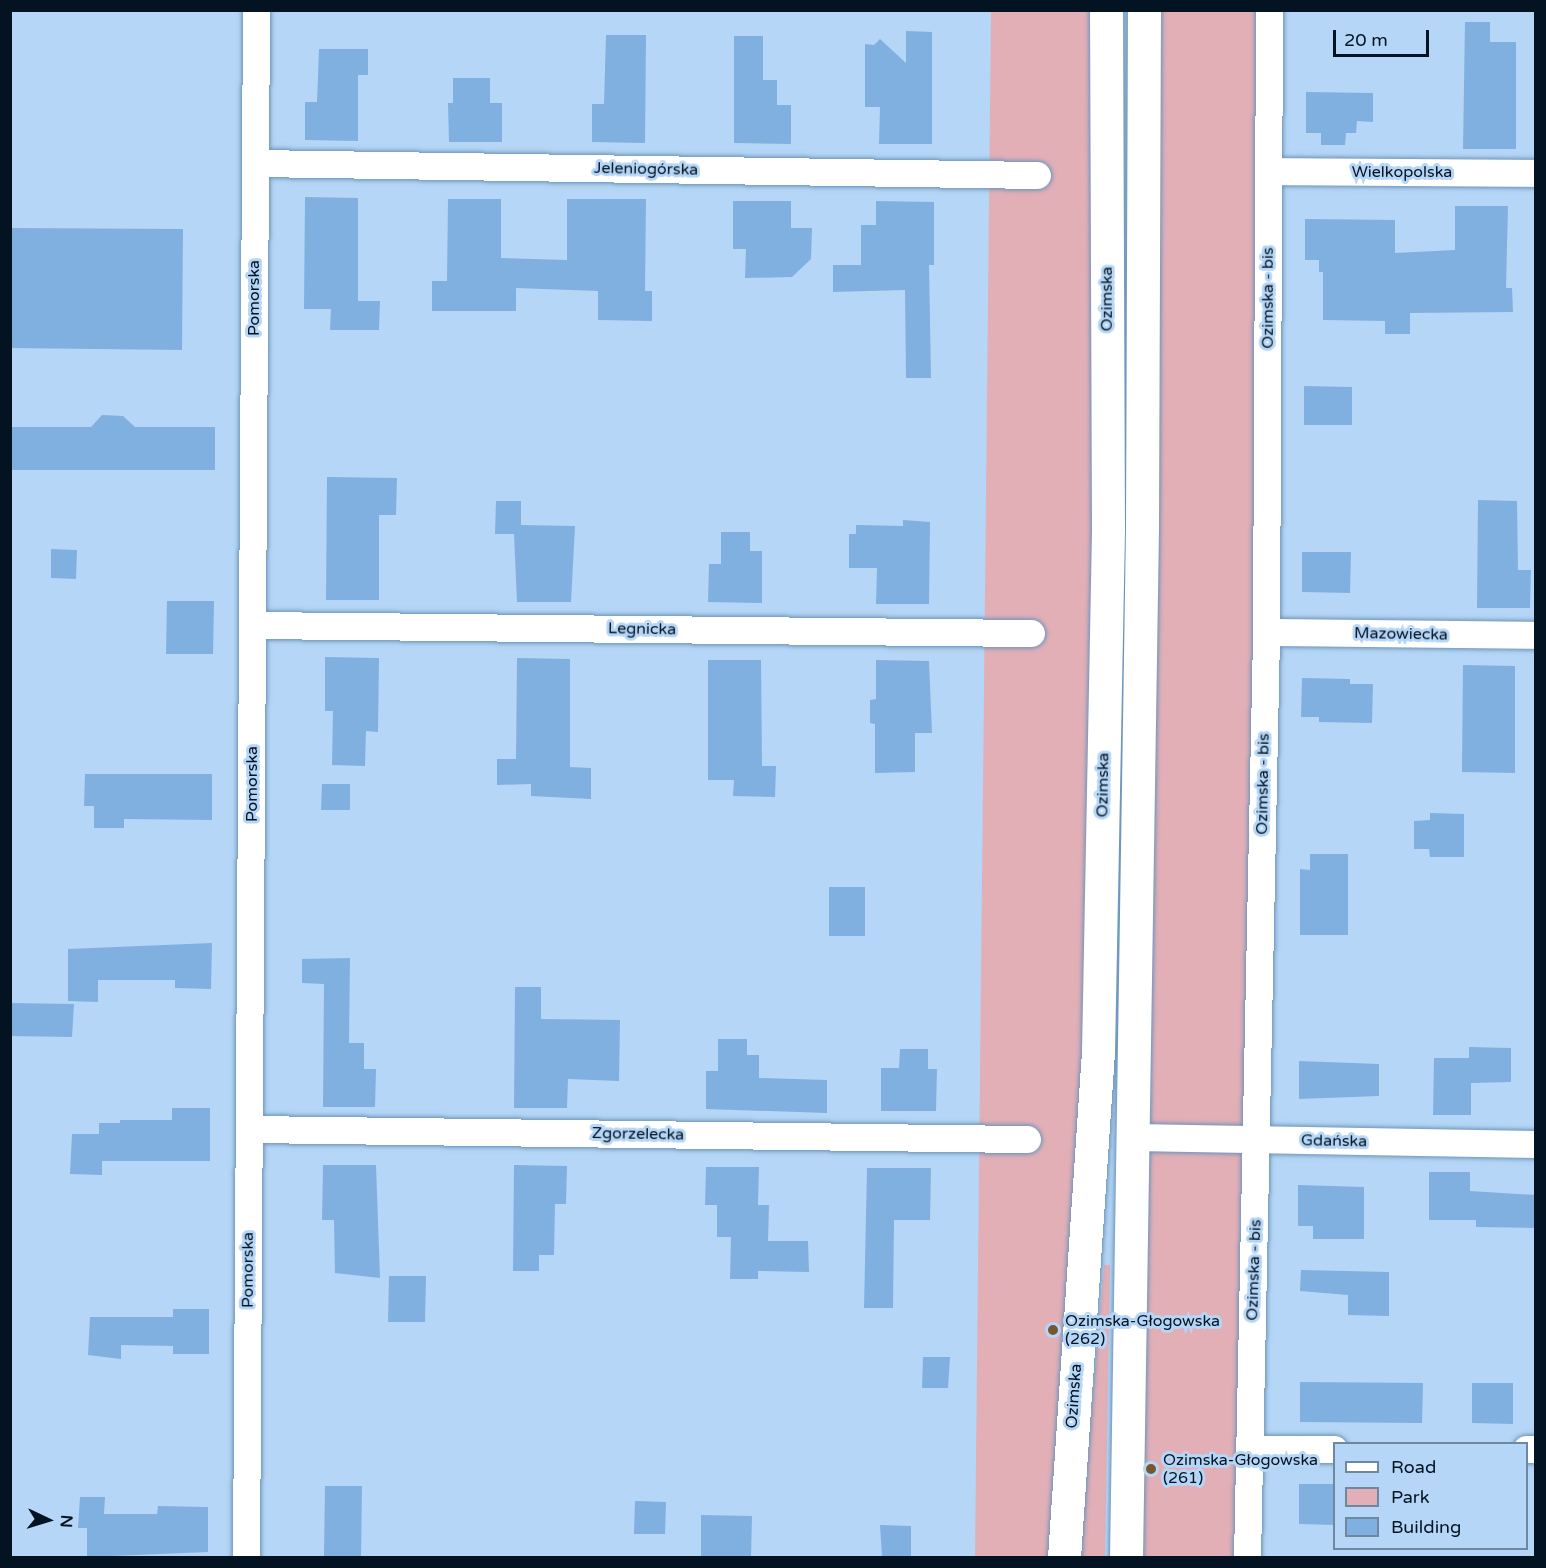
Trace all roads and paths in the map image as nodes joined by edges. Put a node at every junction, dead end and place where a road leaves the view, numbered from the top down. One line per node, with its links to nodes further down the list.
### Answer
1 (256, 10): 5 (street, Pomorska)
2 (1106, 10): 21 (main road, Ozimska)
3 (1144, 10): 14 (main road)
4 (1269, 10): 6 (street, Ozimska - bis)
5 (255, 163): 8 (street, Jeleniogórska); 9 (street, Pomorska)
6 (1269, 171): 7 (street, Wielkopolska); 10 (street, Ozimska - bis)
7 (1536, 172)
8 (1037, 175)
9 (253, 625): 11 (street, Legnicka); 13 (street, Pomorska)
10 (1266, 632): 12 (street, Mazowiecka); 16 (street, Ozimska - bis)
11 (1031, 633)
12 (1536, 635)
13 (249, 1129): 15 (street, Zgorzelecka); 22 (street, Pomorska)
14 (1132, 1137): 16 (street, Gdańska); 20 (main road)
15 (1027, 1139)
16 (1257, 1140): 17 (street, Gdańska); 18 (street, Ozimska - bis)
17 (1536, 1144)
18 (1249, 1449): 19 (street); 23 (street, Ozimska - bis)
19 (1333, 1449)
20 (1125, 1549)
21 (1063, 1553)
22 (246, 1557)
23 (1247, 1557)

